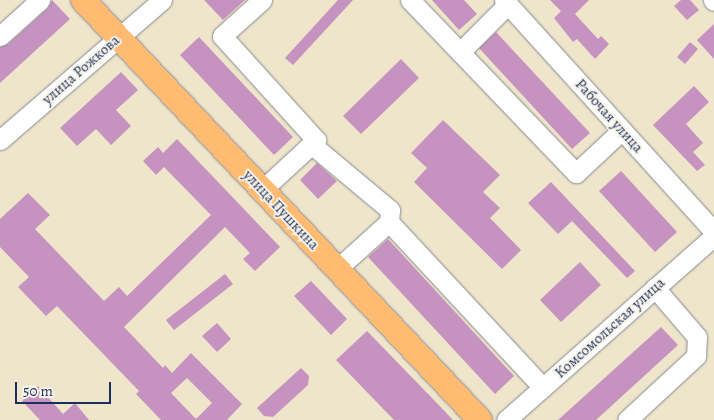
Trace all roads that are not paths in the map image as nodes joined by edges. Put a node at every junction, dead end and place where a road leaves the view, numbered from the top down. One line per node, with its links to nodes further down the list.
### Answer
1 (40, 0): 7 (street)
2 (83, 0): 8 (main road, улица Пушкина)
3 (162, 0): 8 (street, улица Рожкова)
4 (262, 0): 12 (street)
5 (410, 0): 9 (street)
6 (506, 2): 9 (street); 10 (street, Рабочая улица)
7 (0, 36)
8 (118, 38): 11 (street, улица Рожкова); 13 (main road, улица Пушкина)
9 (460, 52): 10 (street)
10 (622, 130): 15 (street, Рабочая улица)
11 (0, 140)
12 (311, 144): 13 (street); 14 (street)
13 (262, 190): 17 (main road, улица Пушкина)
14 (389, 222): 17 (street); 19 (street)
15 (714, 232)
16 (714, 236): 18 (street, Комсомольская улица)
17 (337, 269): 20 (main road, улица Пушкина)
18 (655, 288): 19 (street, Комсомольская улица); 22 (street)
19 (543, 388): 21 (street, Комсомольская улица)
20 (480, 420)
21 (506, 420)
22 (626, 420)

